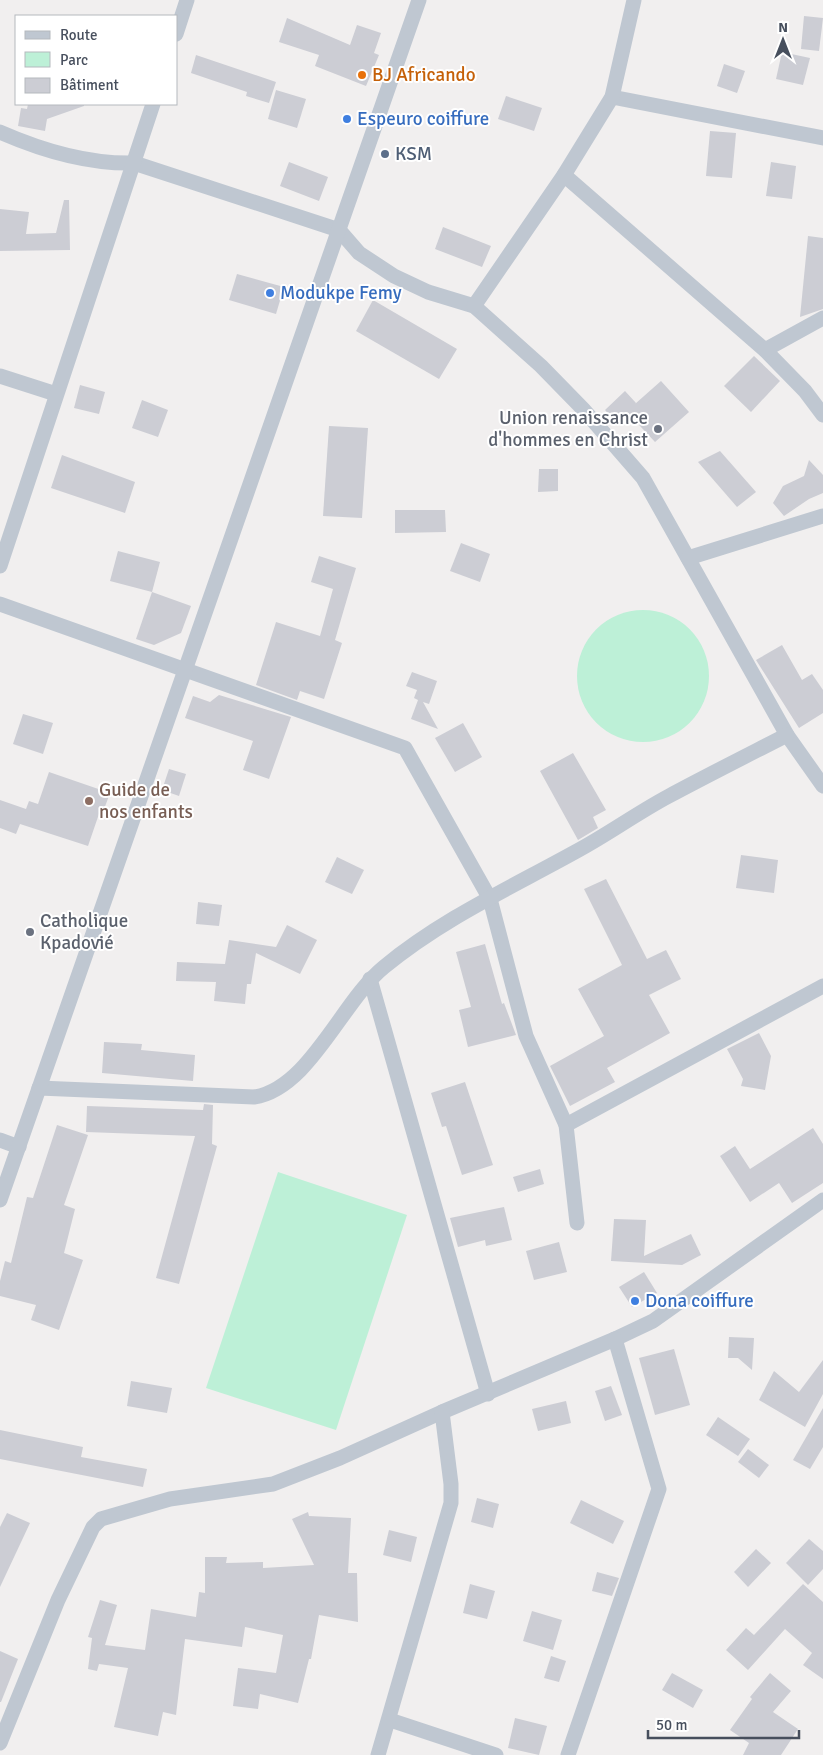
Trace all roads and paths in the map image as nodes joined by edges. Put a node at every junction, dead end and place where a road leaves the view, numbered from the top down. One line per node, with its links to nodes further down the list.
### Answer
1 (188, 0): 4 (street)
2 (419, 0): 11 (street)
3 (634, 0): 5 (street)
4 (178, 28)
5 (612, 97): 8 (street); 10 (street)
6 (153, 105): 9 (street)
7 (0, 132): 9 (street)
8 (823, 138)
9 (134, 162): 11 (street); 16 (street)
10 (564, 175): 12 (street); 14 (street)
11 (339, 230): 12 (street); 22 (street)
12 (474, 306): 19 (street)
13 (823, 318): 14 (street)
14 (765, 350): 17 (street)
15 (0, 376): 16 (street)
16 (56, 394): 20 (street)
17 (823, 415)
18 (823, 516): 19 (street)
19 (688, 558): 23 (street)
20 (0, 566)
21 (0, 604): 22 (street)
22 (185, 670): 25 (street); 28 (street)
23 (787, 735): 24 (street); 25 (street)
24 (823, 786)
25 (490, 899): 26 (street); 29 (street)
26 (370, 979): 28 (street); 36 (street)
27 (823, 986): 29 (street)
28 (39, 1088): 31 (street)
29 (566, 1125): 34 (street)
30 (0, 1140): 31 (street)
31 (19, 1147): 32 (street)
32 (0, 1200)
33 (823, 1200): 35 (street)
34 (577, 1223)
35 (614, 1339): 36 (street); 42 (street)
36 (488, 1394): 37 (street)
37 (442, 1412): 38 (street); 39 (street)
38 (390, 1720): 40 (street); 41 (street)
39 (0, 1743)
40 (378, 1755)
41 (496, 1755)
42 (568, 1755)

